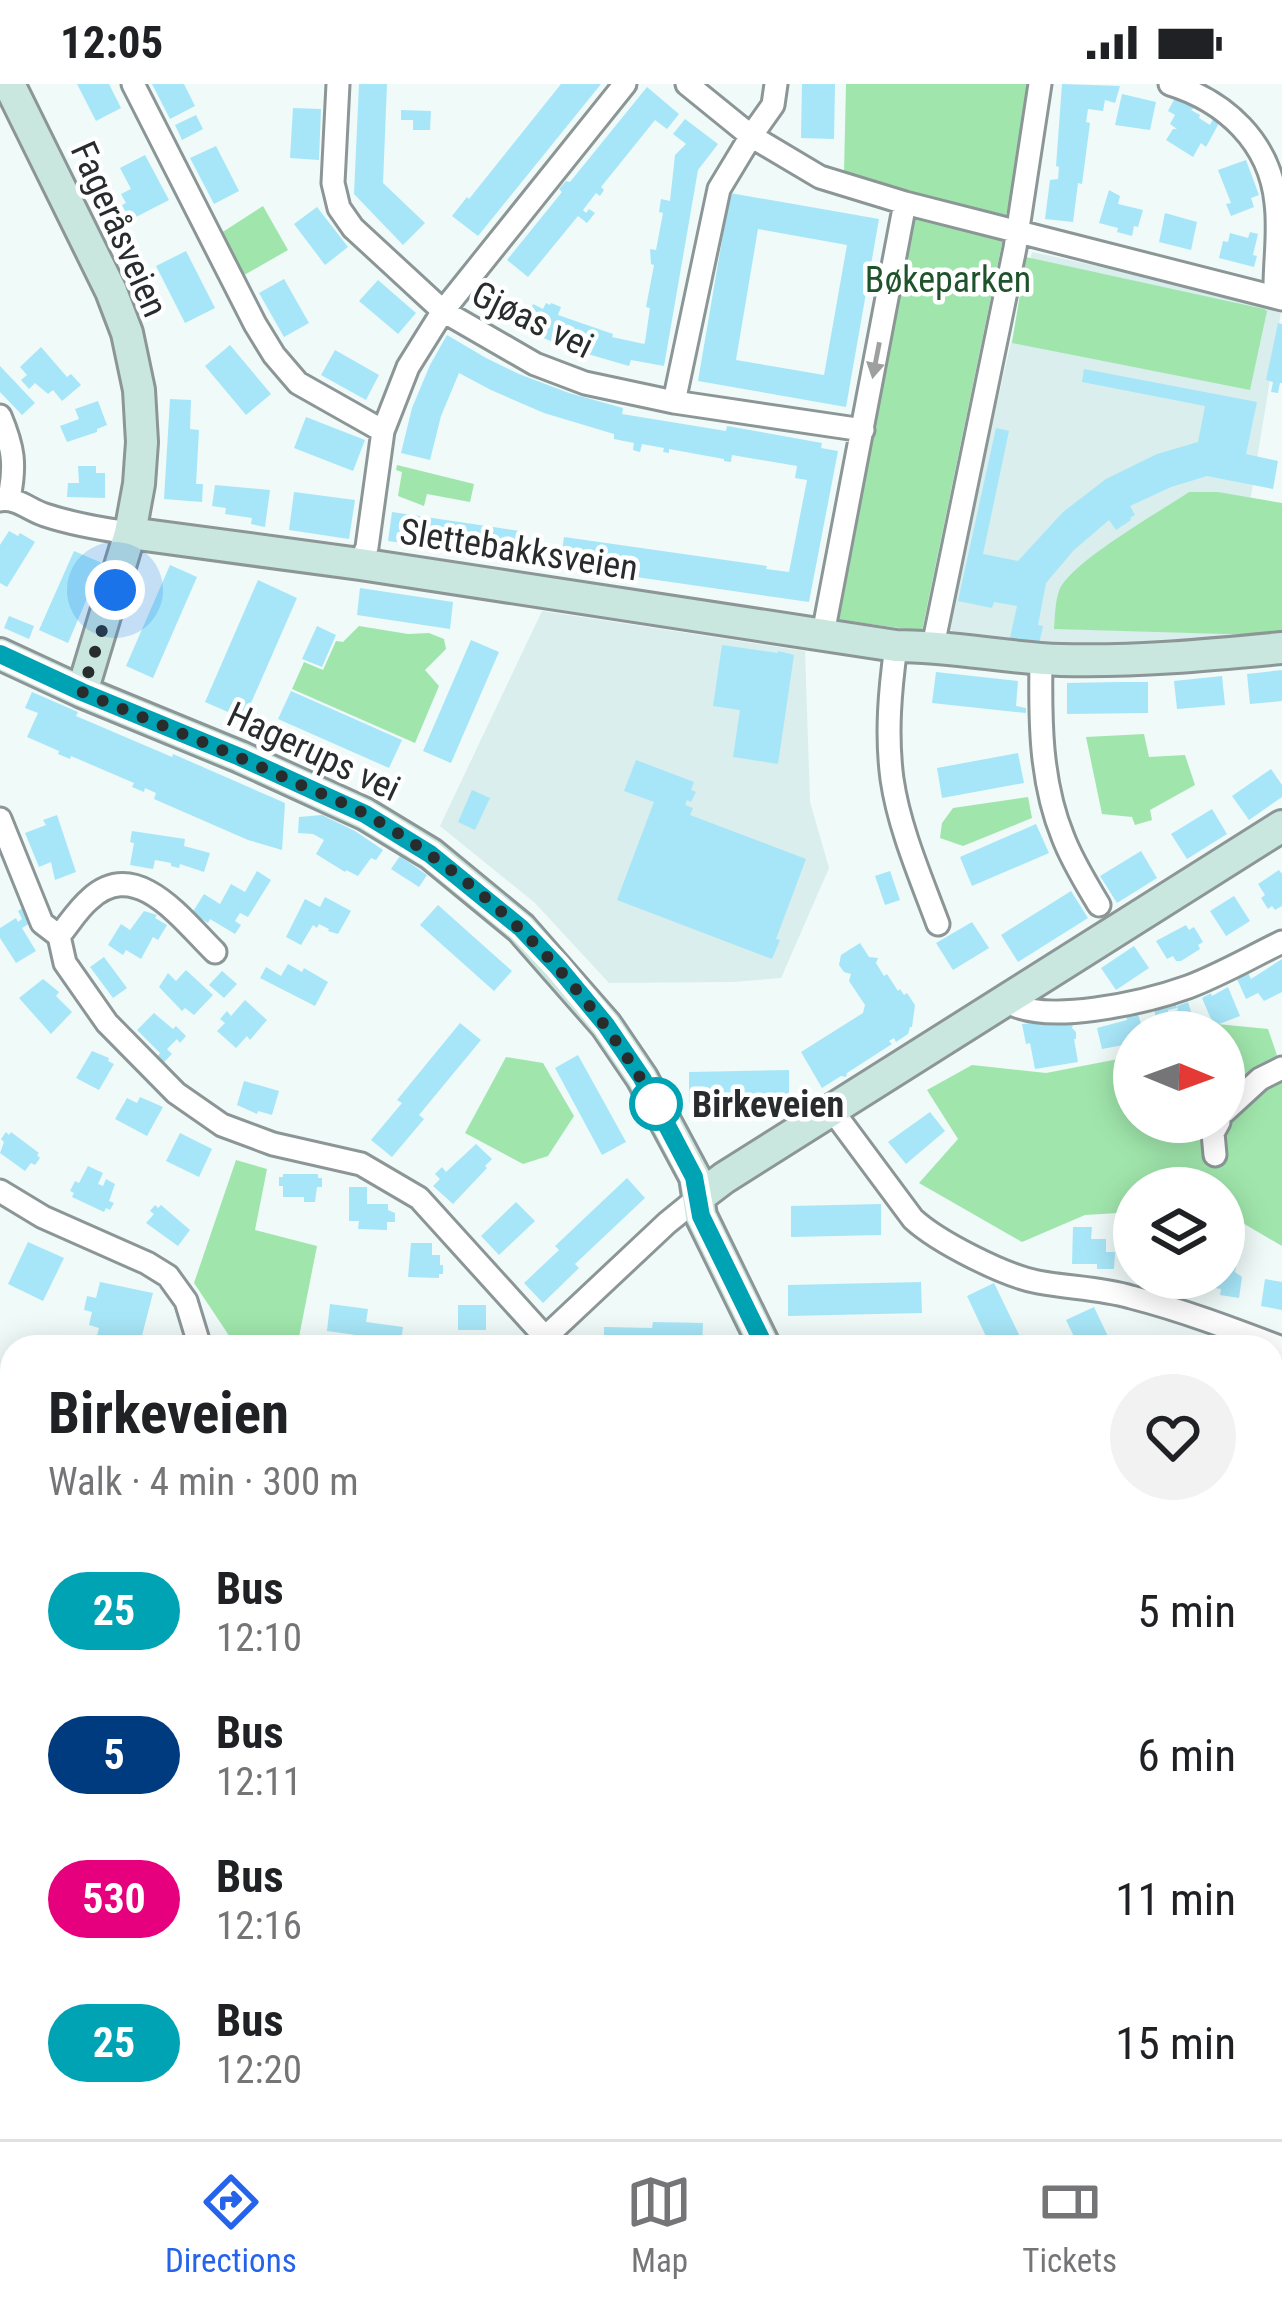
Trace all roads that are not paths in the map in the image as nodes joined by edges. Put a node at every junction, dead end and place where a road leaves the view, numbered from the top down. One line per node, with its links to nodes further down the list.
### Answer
1 (9, 84): 19 (street, Fageråsveien)
2 (133, 84): 16 (street)
3 (338, 84): 13 (street, Gjøas vei)
4 (625, 84): 13 (street)
5 (688, 84): 9 (street)
6 (776, 84): 9 (street)
7 (1040, 84): 11 (street)
8 (1170, 84): 12 (street)
9 (751, 136): 10 (street); 14 (street)
10 (905, 203): 11 (street); 17 (street, one-way to 17)
11 (1018, 232): 12 (street); 23 (street)
12 (1279, 298)
13 (442, 311): 14 (street, Gjøas vei); 16 (street)
14 (674, 402): 17 (street, Gjøas vei)
15 (0, 416): 18 (street)
16 (383, 430): 20 (street)
17 (863, 430): 21 (street)
18 (5, 499): 19 (street)
19 (130, 533): 20 (street, Slettebakksveien); 27 (street, Fageråsveien)
20 (360, 564): 21 (street, Slettebakksveien)
21 (823, 634): 22 (street, Slettebakksveien)
22 (896, 646): 23 (street, Slettebakksveien); 31 (street)
23 (933, 646): 26 (street, Slettebakksveien)
24 (1282, 648): 26 (street, Slettebakksveien)
25 (0, 654): 27 (street, Hagerups vei)
26 (1041, 659): 30 (street)
27 (82, 692): 40 (street, Hagerups vei)
28 (0, 819): 32 (street)
29 (1282, 826): 35 (street)
30 (1099, 905)
31 (938, 924)
32 (59, 936): 34 (street); 42 (street)
33 (1282, 942): 35 (street)
34 (215, 952)
35 (1005, 1000): 38 (street)
36 (1282, 1068): 37 (street)
37 (1245, 1093)
38 (832, 1110): 40 (street); 45 (street)
39 (0, 1191): 41 (street)
40 (699, 1197): 43 (street); 44 (street, Hagerups vei)
41 (197, 1335)
42 (534, 1335)
43 (547, 1335)
44 (759, 1335)
45 (1249, 1335)

